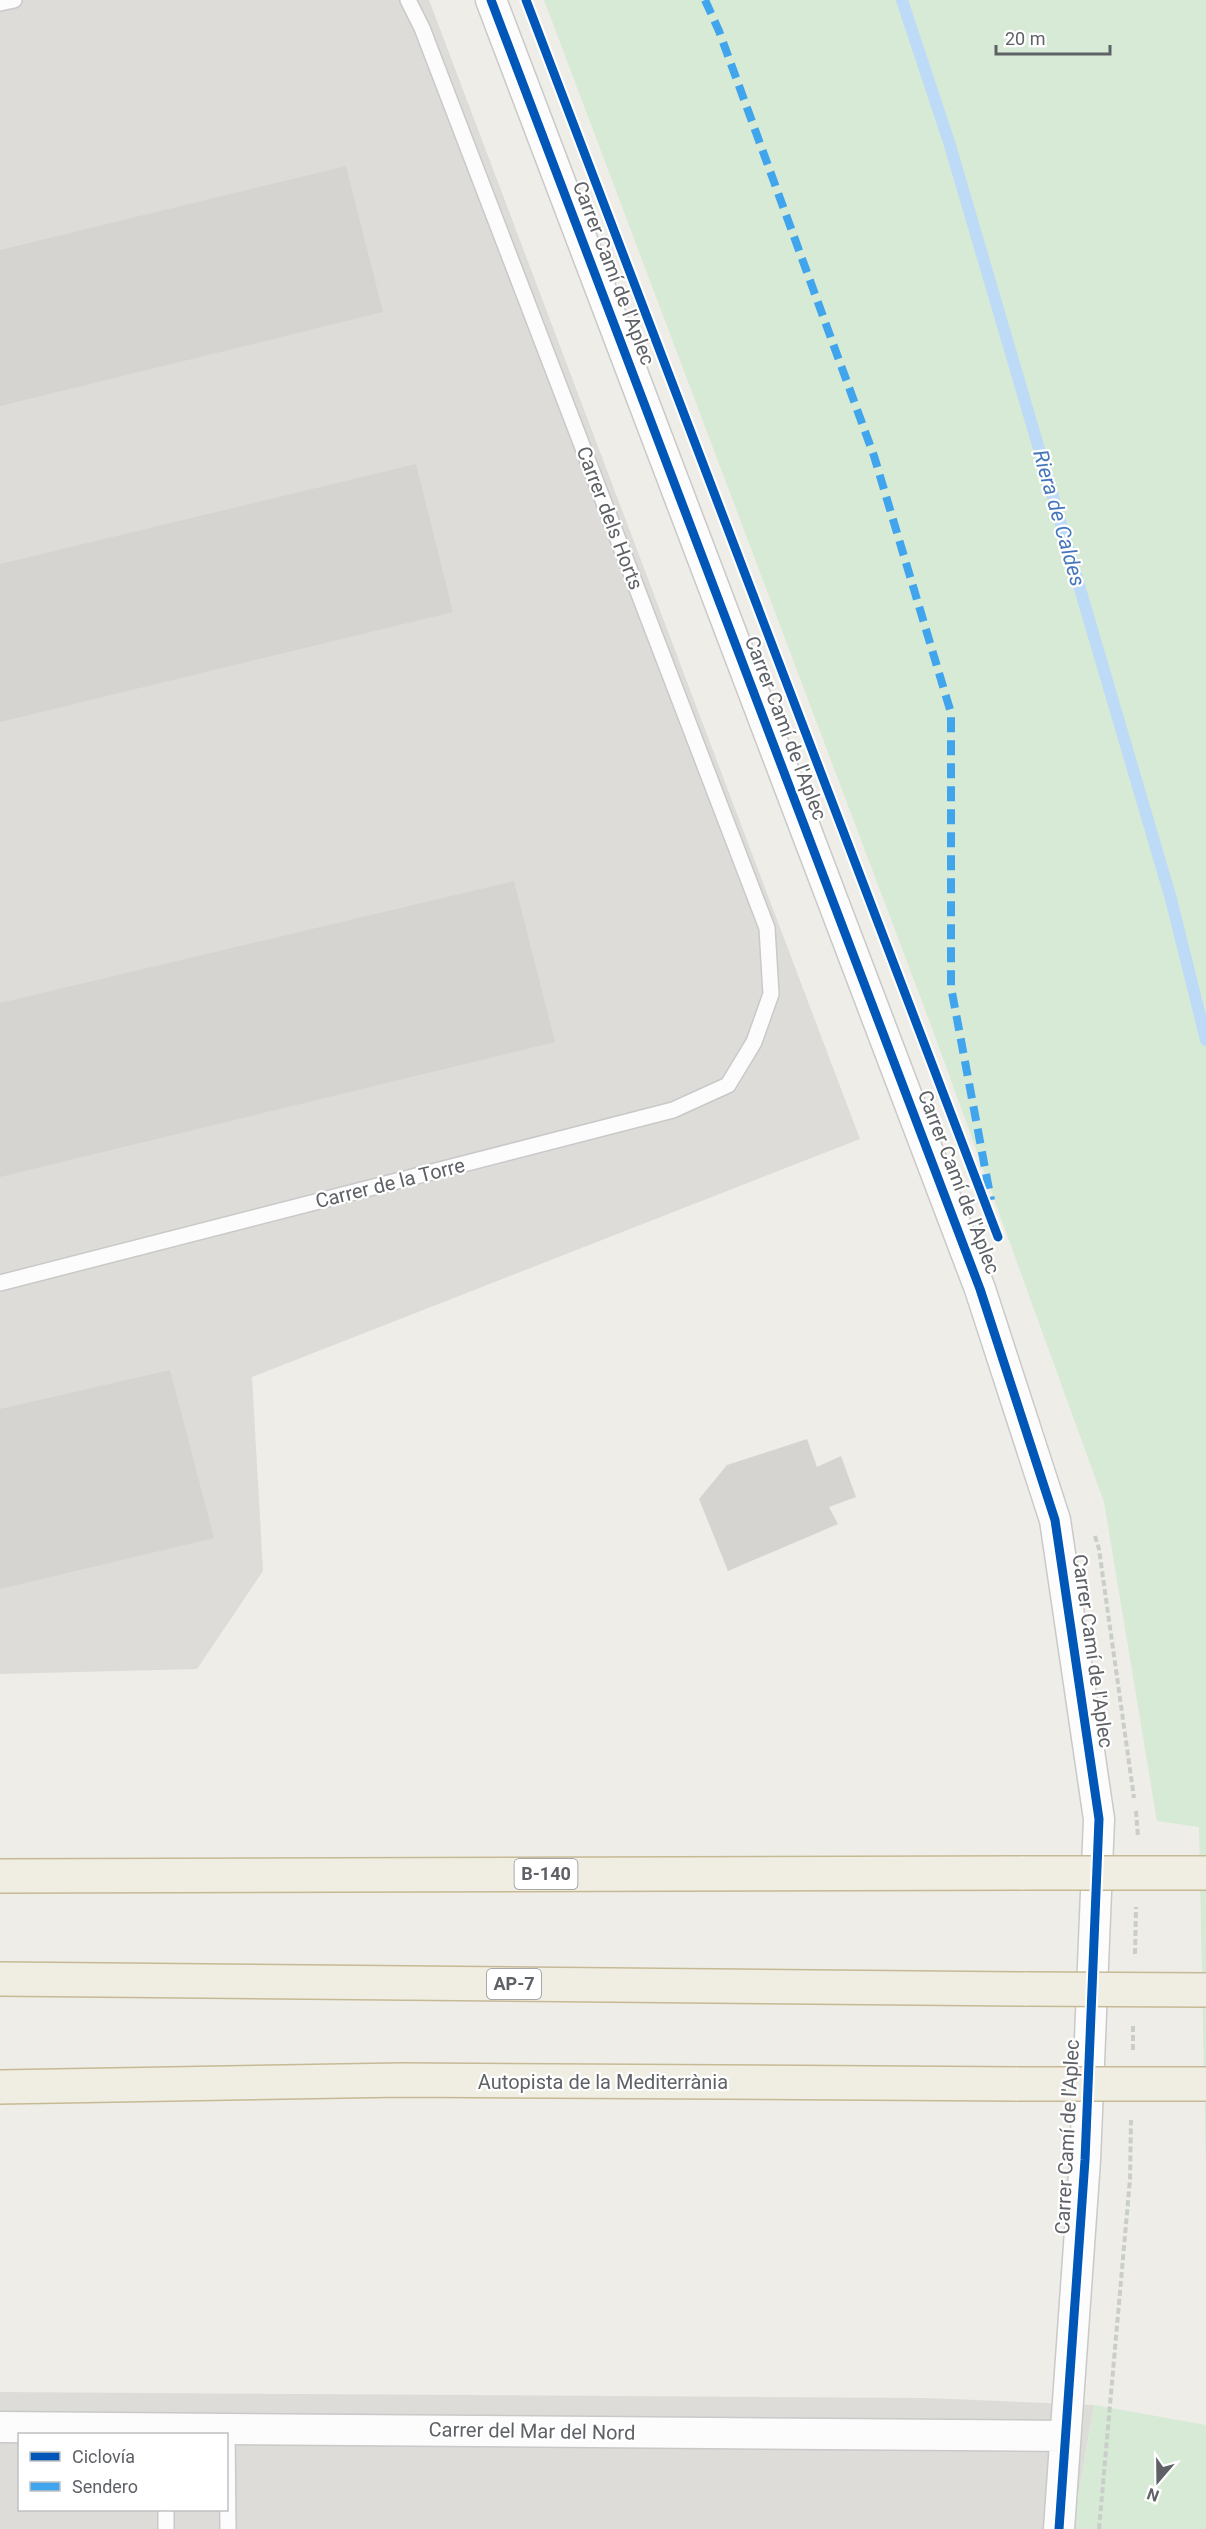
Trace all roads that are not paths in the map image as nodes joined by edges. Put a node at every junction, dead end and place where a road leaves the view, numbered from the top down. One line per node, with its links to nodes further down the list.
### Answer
1 (14, 0): 4 (lane)
2 (408, 0): 5 (lane, Carrer dels Horts)
3 (491, 0): 17 (street, Carrer Camí de l'Aplec)
4 (0, 3)
5 (754, 1042): 6 (lane, Carrer de la Torre)
6 (0, 1283)
7 (1206, 1873): 8 (highway, B-140, bridge)
8 (0, 1876)
9 (0, 1979): 10 (highway, AP-7, bridge)
10 (1206, 1990)
11 (1206, 2084): 12 (highway, Autopista de la Mediterrània, bridge)
12 (0, 2087)
13 (0, 2427): 15 (street, Carrer del Mar del Nord)
14 (227, 2428): 15 (street, Carrer del Mar del Nord); 16 (lane); 17 (street, Carrer del Mar del Nord)
15 (166, 2431)
16 (227, 2433)
17 (1065, 2436): 22 (street, Carrer Camí de l'Aplec)
18 (166, 2511): 20 (lane)
19 (228, 2511): 21 (lane)
20 (166, 2529)
21 (228, 2529)
22 (1059, 2529)

